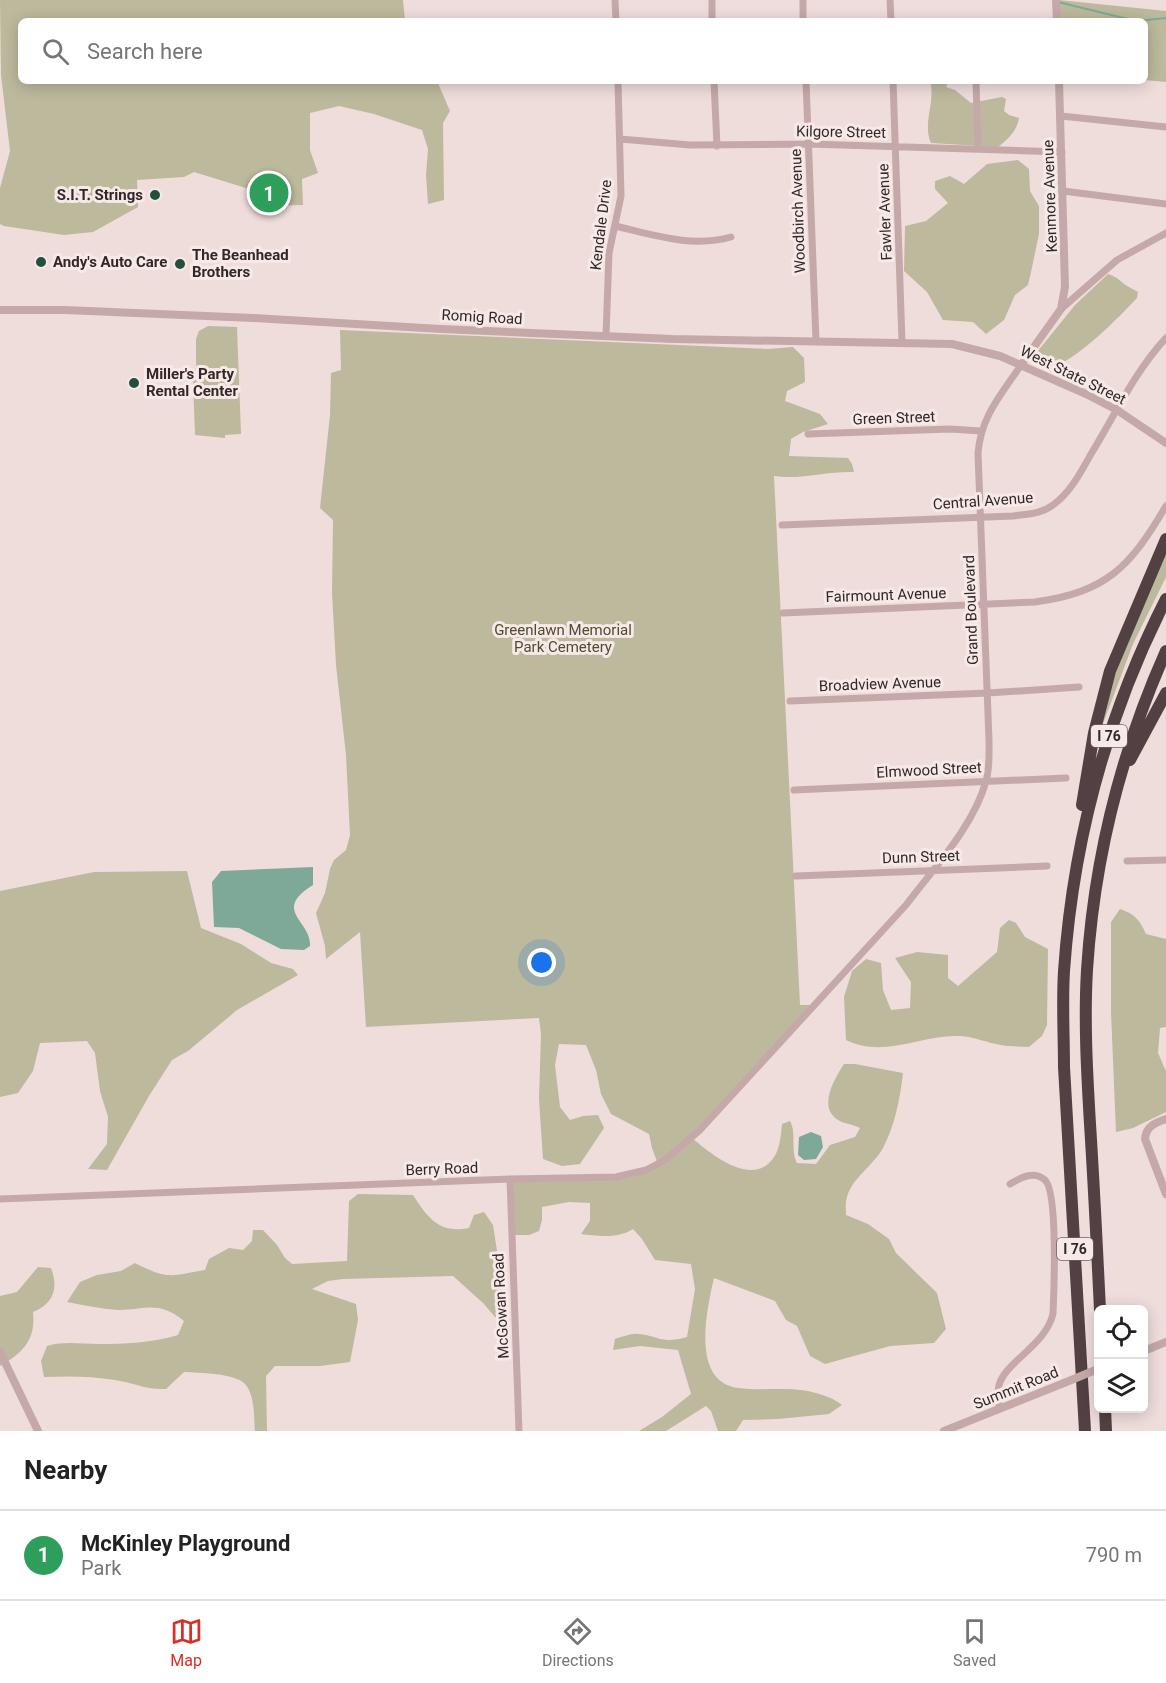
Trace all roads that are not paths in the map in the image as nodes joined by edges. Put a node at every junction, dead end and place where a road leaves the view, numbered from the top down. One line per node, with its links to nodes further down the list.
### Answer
1 (615, 0): 5 (street)
2 (712, 0): 6 (street)
3 (803, 0): 7 (street)
4 (890, 0): 8 (street)
5 (616, 18)
6 (712, 18)
7 (803, 18)
8 (891, 18)
9 (618, 84): 17 (street, Kendale Drive)
10 (714, 84): 19 (street)
11 (806, 84): 18 (street, Woodbirch Avenue)
12 (893, 84): 20 (street, Fawler Avenue)
13 (976, 84): 21 (street)
14 (1059, 84): 15 (street, Kenmore Avenue)
15 (1061, 116): 16 (street); 22 (street, Kenmore Avenue)
16 (1166, 128)
17 (620, 139): 19 (street, Kilgore Street); 25 (street, Kendale Drive)
18 (809, 144): 19 (street, Kilgore Street); 20 (street, Kilgore Street); 32 (street, Woodbirch Avenue)
19 (717, 146)
20 (896, 147): 21 (street, Kilgore Street); 33 (street, Fawler Avenue)
21 (978, 149): 22 (street, Kilgore Street)
22 (1062, 152): 23 (street, Kenmore Avenue)
23 (1063, 191): 24 (street); 28 (street, Kenmore Avenue)
24 (1166, 204)
25 (615, 226): 27 (street); 30 (street, Kendale Drive)
26 (1166, 233): 28 (street, Grand Boulevard)
27 (731, 237)
28 (1061, 309): 35 (street, Grand Boulevard)
29 (0, 310): 30 (street, Romig Road)
30 (606, 336): 32 (street, Romig Road)
31 (1166, 338): 36 (street, Central Avenue)
32 (816, 341): 33 (street, Romig Road)
33 (902, 342): 34 (street, Romig Road)
34 (963, 346): 35 (street, West State Street)
35 (1022, 365): 36 (street, West State Street); 37 (street, Grand Boulevard)
36 (1118, 410): 39 (street, West State Street); 41 (street, Central Avenue)
37 (981, 431): 38 (street, Green Street); 41 (street, Grand Boulevard)
38 (808, 435)
39 (1166, 443)
40 (1166, 506): 45 (street, Fairmount Avenue)
41 (981, 516): 42 (street, Central Avenue); 45 (street, Grand Boulevard)
42 (782, 525)
43 (1166, 539): 61 (highway)
44 (1166, 599): 61 (highway, I 76)
45 (984, 605): 46 (street, Fairmount Avenue); 49 (street, Grand Boulevard)
46 (783, 613)
47 (1166, 651): 55 (highway, I 76)
48 (1079, 687): 49 (street, Broadview Avenue)
49 (987, 693): 51 (street, Broadview Avenue); 53 (street, Grand Boulevard)
50 (1166, 693): 55 (highway)
51 (790, 702)
52 (1066, 778): 53 (street, Elmwood Street)
53 (986, 781): 54 (street, Elmwood Street); 59 (street, Grand Boulevard)
54 (794, 790)
55 (1116, 791): 68 (highway, I 76)
56 (1166, 860): 57 (street)
57 (1127, 861)
58 (1047, 866): 59 (street, Dunn Street)
59 (934, 870): 60 (street, Dunn Street); 62 (street, Grand Boulevard)
60 (796, 876)
61 (1074, 880): 78 (highway, I 76)
62 (816, 1005): 64 (street, Berry Road)
63 (1166, 1119): 66 (street)
64 (510, 1179): 67 (street, Berry Road); 76 (street, McGowan Road)
65 (1010, 1184): 73 (street)
66 (1166, 1194)
67 (0, 1199)
68 (1100, 1305)
69 (1166, 1342): 70 (street)
70 (1148, 1349)
71 (0, 1352): 75 (street)
72 (1094, 1371): 73 (street, Summit Road, bridge)
73 (999, 1409): 77 (street, Summit Road)
74 (1105, 1413): 79 (highway)
75 (38, 1431)
76 (519, 1431)
77 (944, 1431)
78 (1085, 1431)
79 (1106, 1431)

